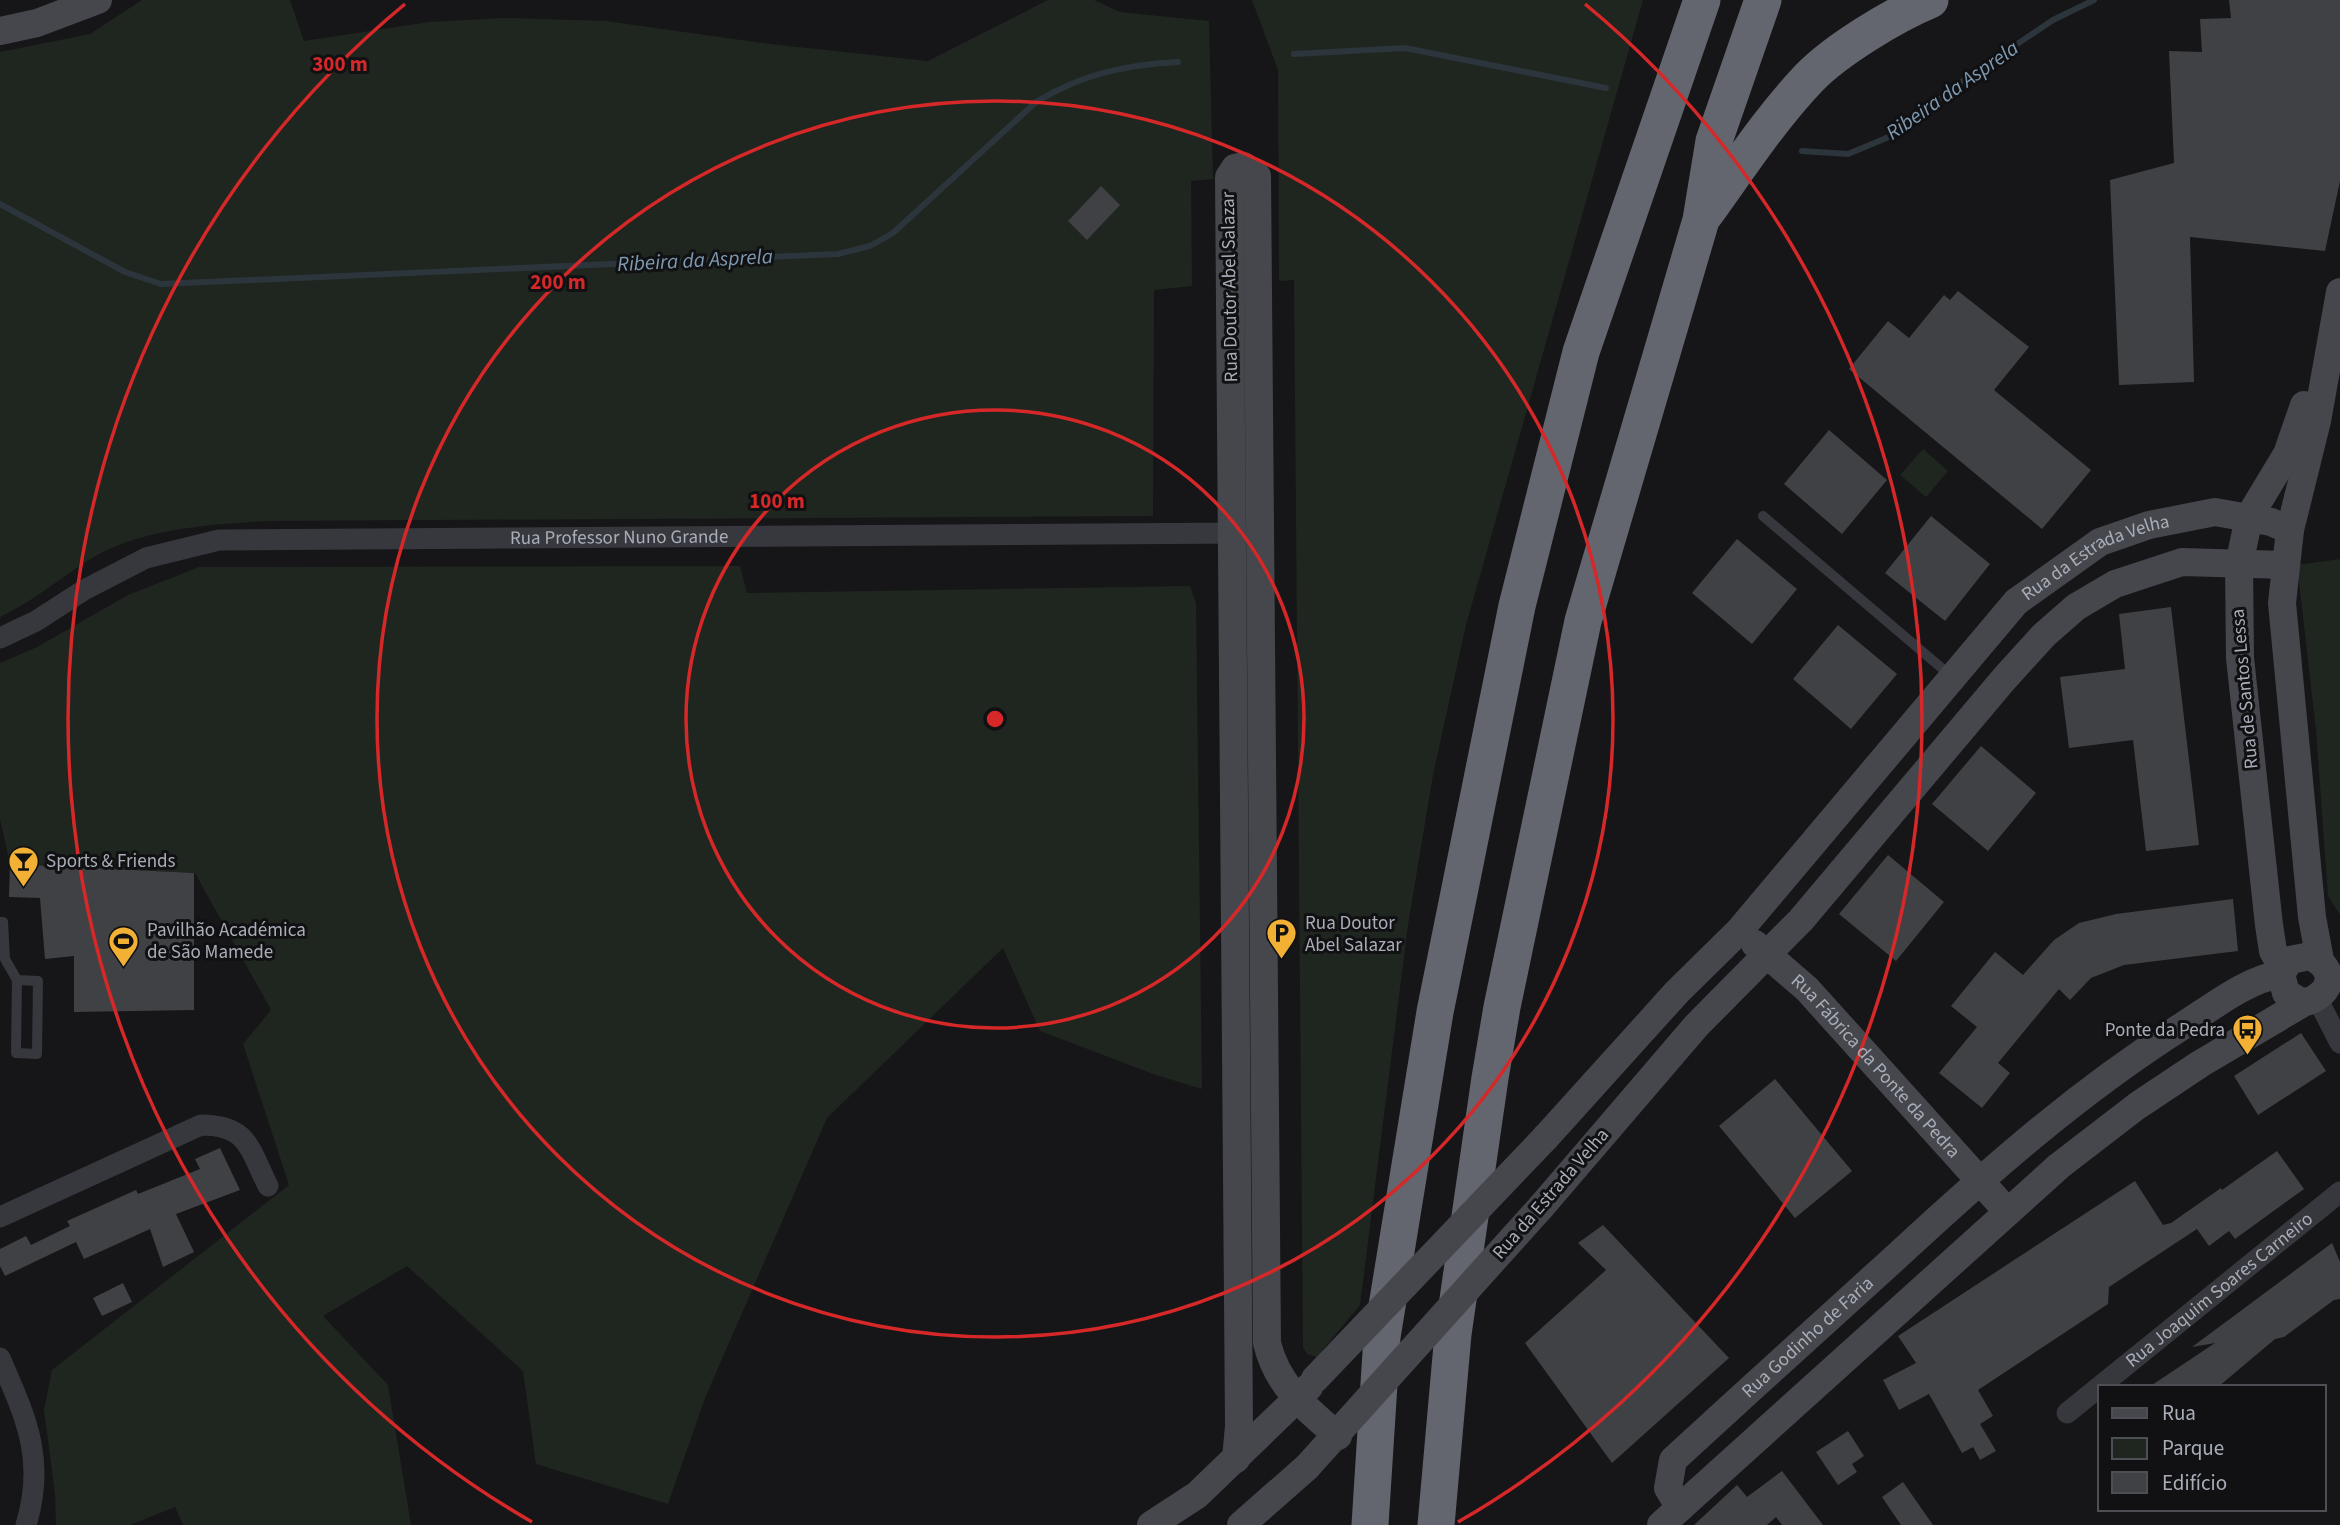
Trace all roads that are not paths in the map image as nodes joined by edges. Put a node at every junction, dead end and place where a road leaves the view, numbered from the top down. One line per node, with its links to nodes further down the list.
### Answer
1 (98, 0): 5 (street)
2 (1702, 0): 42 (highway)
3 (1763, 0): 6 (highway)
4 (1930, 0): 6 (highway)
5 (0, 32)
6 (1701, 220): 43 (highway)
7 (2340, 292): 8 (street, Rua de Santos Lessa)
8 (2321, 383): 10 (street, Rua de Santos Lessa); 11 (street, Rua de Santos Lessa)
9 (1763, 516): 17 (lane)
10 (2249, 517): 11 (street, Rua da Estrada Velha); 14 (street, Rua de Santos Lessa); 17 (street, Rua da Estrada Velha)
11 (2290, 530): 15 (street, Rua de Santos Lessa)
12 (1261, 533): 13 (street, Rua Professor Nuno Grande); 13 (street, Rua Doutor Abel Salazar); 34 (street, Rua Doutor Abel Salazar)
13 (1232, 534): 16 (street, Rua Professor Nuno Grande); 37 (street, Rua Doutor Abel Salazar)
14 (2239, 565): 15 (street, Rua da Estrada Velha); 18 (street, Rua da Estrada Velha); 22 (street, Rua de Santos Lessa)
15 (2285, 565): 24 (street, Rua de Santos Lessa)
16 (0, 638)
17 (1946, 682): 18 (street); 20 (street, Rua da Estrada Velha)
18 (1974, 717): 21 (street, Rua da Estrada Velha)
19 (0, 922): 23 (lane)
20 (1739, 931): 21 (street); 34 (street, Rua da Estrada Velha, bridge)
21 (1768, 955): 26 (street, Rua Fábrica da Ponte da Pedra); 36 (street, Rua da Estrada Velha, bridge)
22 (2282, 971): 24 (street, Rua Godinho de Faria); 24 (street); 26 (street, Rua Godinho de Faria)
23 (17, 980): 23 (lane)
24 (2325, 982): 25 (street); 29 (street, Rua Godinho de Faria)
25 (2340, 1043)
26 (1980, 1180): 29 (street); 38 (street, Rua Godinho de Faria)
27 (268, 1186): 30 (street)
28 (2340, 1192): 32 (street, Rua Joaquim Soares Carneiro)
29 (2007, 1211): 38 (street, Rua Godinho de Faria)
30 (0, 1217)
31 (0, 1358): 40 (street)
32 (2102, 1385)
33 (2098, 1388): 35 (street, Rua Joaquim Soares Carneiro)
34 (1304, 1407): 36 (street); 37 (street, Rua da Estrada Velha)
35 (2067, 1413)
36 (1338, 1436): 39 (street, Rua da Estrada Velha, bridge)
37 (1236, 1459): 41 (street, Rua da Estrada Velha)
38 (1671, 1517)
39 (1250, 1522)
40 (26, 1525)
41 (1151, 1525)
42 (1370, 1525)
43 (1436, 1525)

